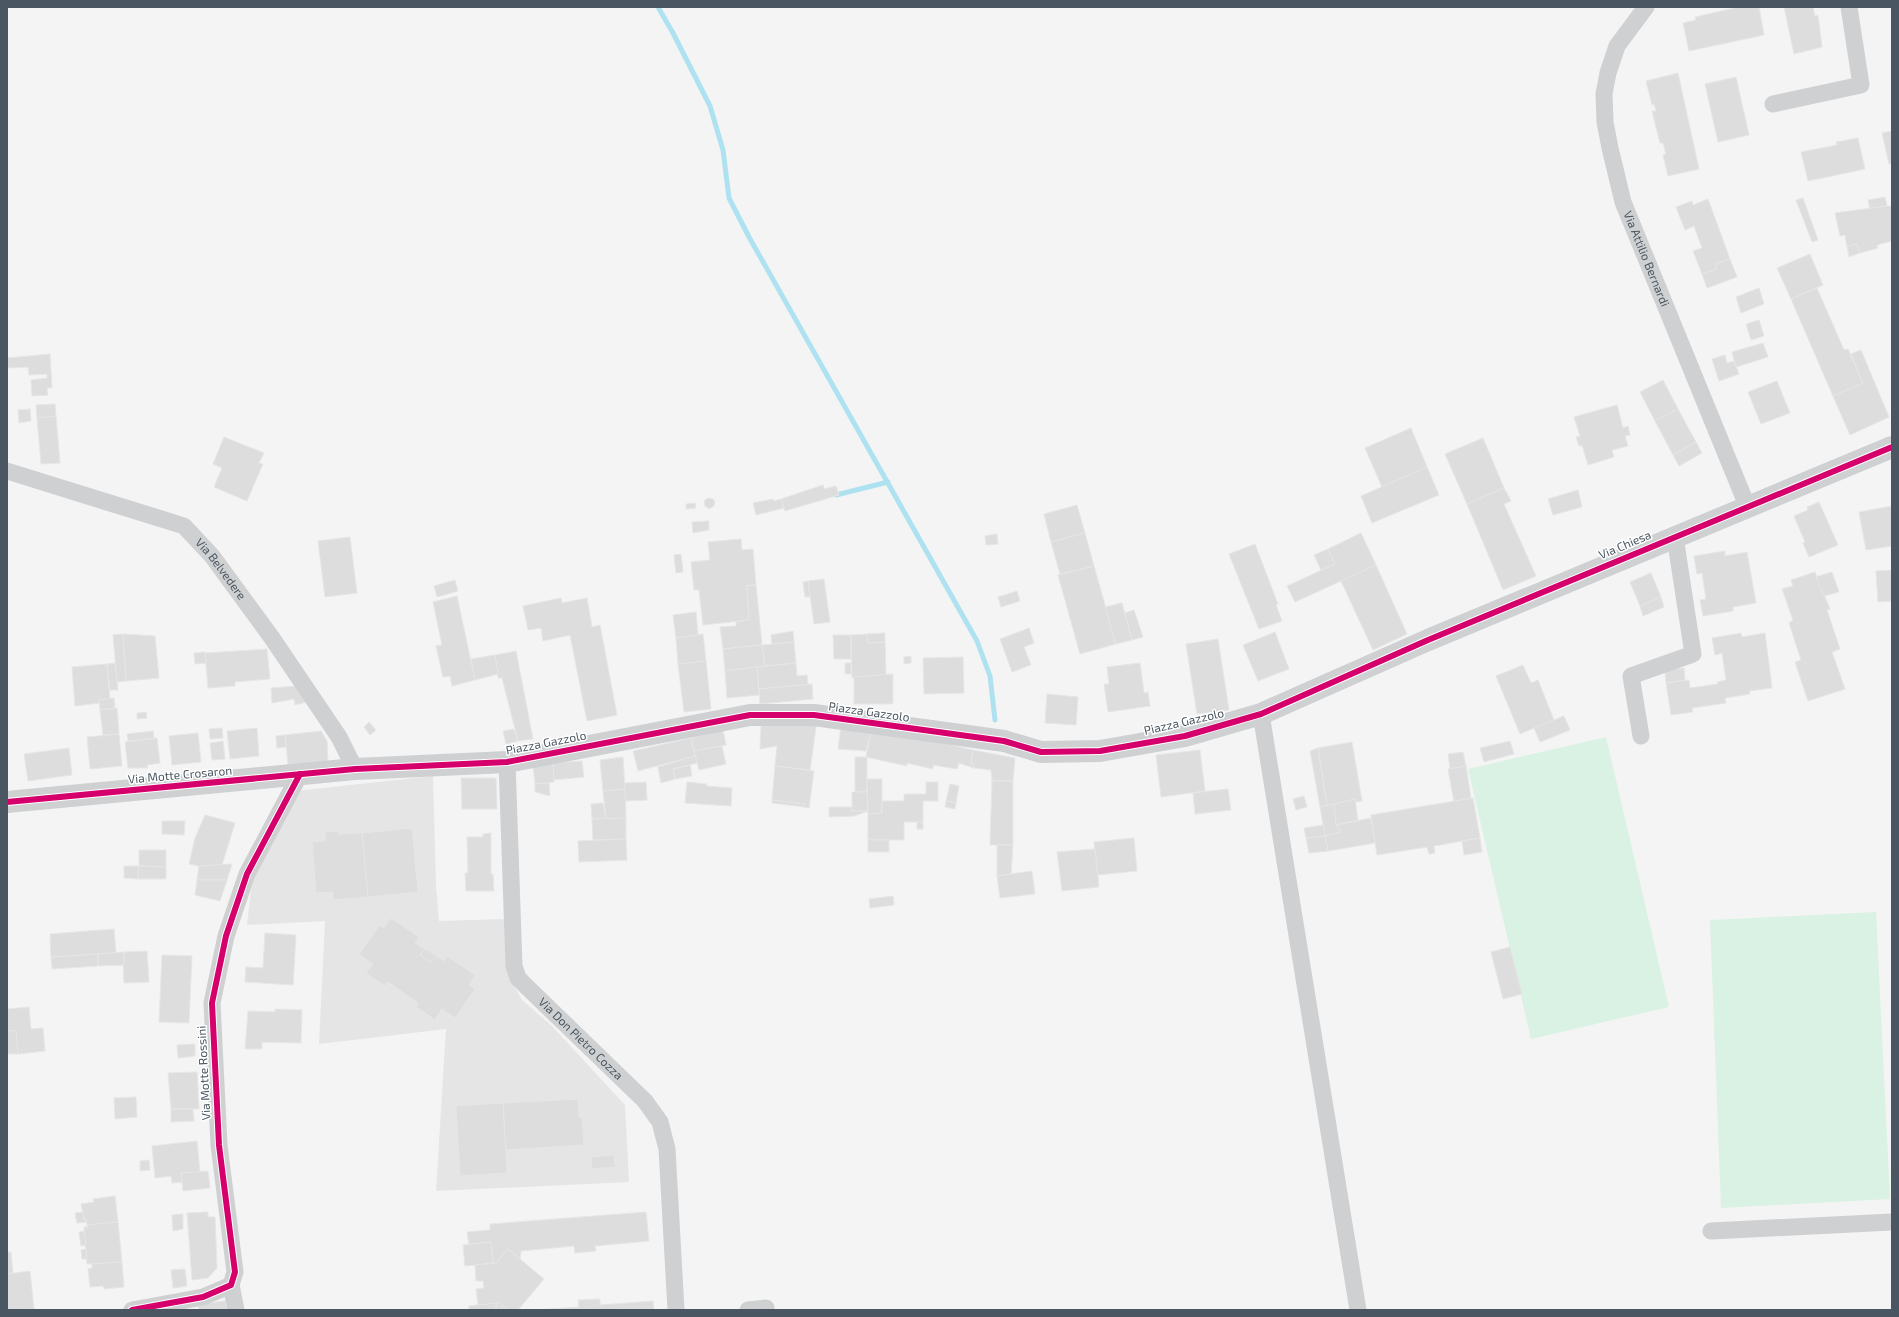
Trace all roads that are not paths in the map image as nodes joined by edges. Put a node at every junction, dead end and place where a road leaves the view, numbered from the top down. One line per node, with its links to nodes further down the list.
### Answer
1 (1646, 7): 6 (street, Via Attilio Bernardi)
2 (1849, 7): 3 (street)
3 (1773, 104)
4 (1892, 447): 6 (street, Via Chiesa)
5 (7, 472): 12 (street, Via Belvedere)
6 (1748, 508): 7 (street, Via Chiesa)
7 (1675, 536): 8 (street, Via Chiesa); 10 (street)
8 (1368, 666): 9 (street, Piazza Gazzolo)
9 (1261, 714): 11 (street, Piazza Gazzolo); 23 (street)
10 (1641, 736)
11 (507, 762): 12 (street, Piazza Gazzolo); 20 (street, Via Don Pietro Cozza)
12 (355, 769): 13 (street, Via Motte Crosaron)
13 (300, 774): 14 (street, Via Motte Crosaron); 17 (street, Via Motte Rossini)
14 (7, 802)
15 (1892, 1222): 16 (street)
16 (1711, 1231)
17 (231, 1285): 18 (street); 19 (street)
18 (132, 1310)
19 (236, 1310)
20 (676, 1310)
21 (748, 1310): 22 (street)
22 (766, 1310)
23 (1358, 1310)

